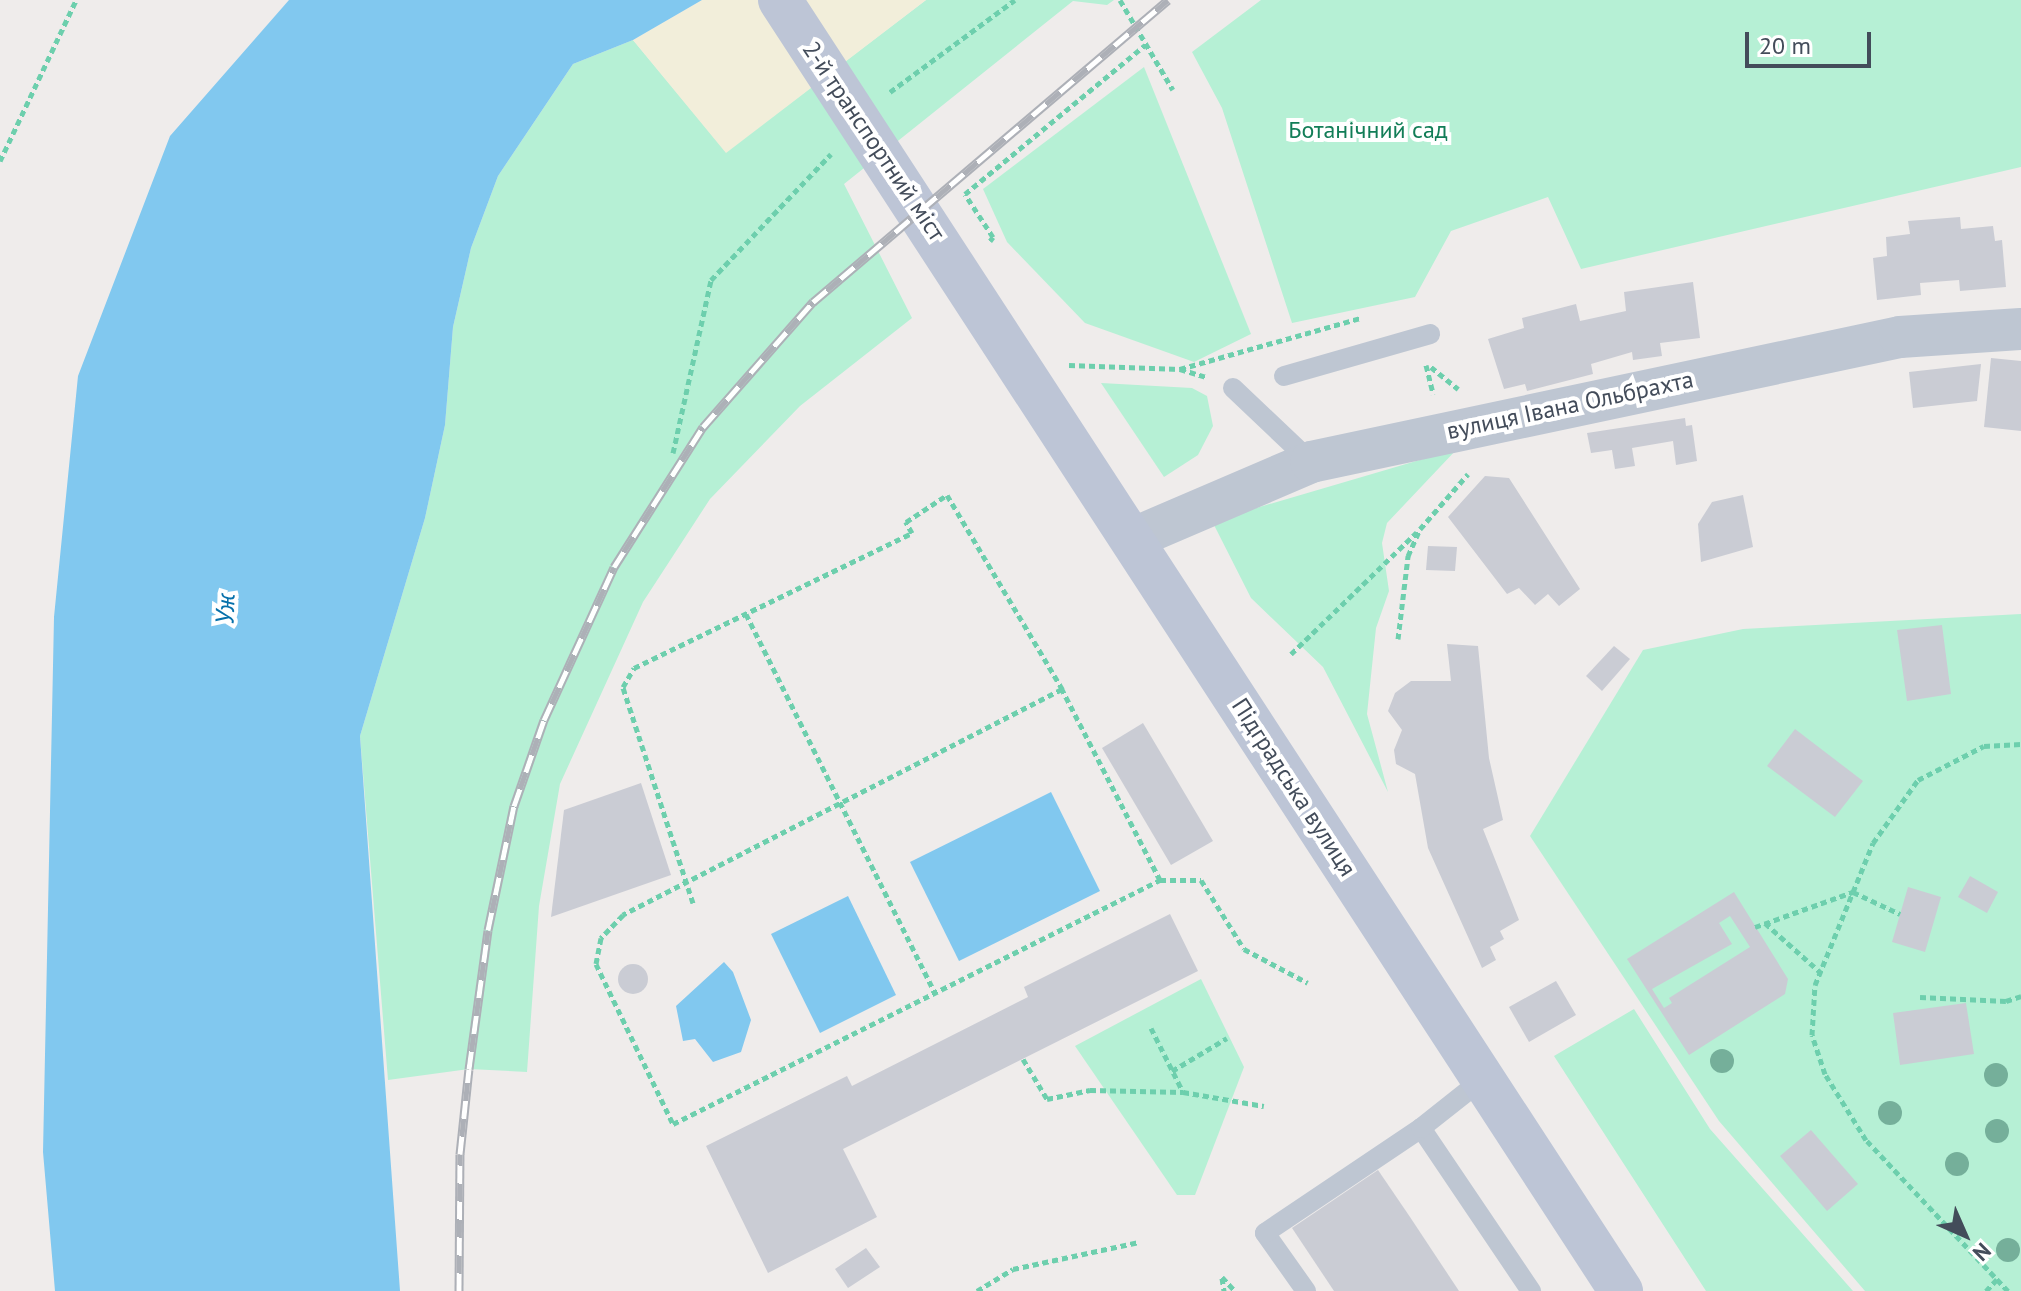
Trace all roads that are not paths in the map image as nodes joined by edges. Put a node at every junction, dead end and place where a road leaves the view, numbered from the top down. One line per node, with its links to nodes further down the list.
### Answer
1 (780, 0): 2 (main road, 2-й транспортний міст)
2 (968, 283): 8 (main road, Підградська вулиця)
3 (2021, 329): 7 (street, вулиця Івана Ольбрахта)
4 (1430, 334): 5 (lane)
5 (1284, 376)
6 (1233, 388): 7 (lane)
7 (1311, 462): 8 (street, вулиця Івана Ольбрахта)
8 (1134, 538): 9 (main road, Підградська вулиця)
9 (1484, 1078): 10 (lane); 13 (main road, Підградська вулиця)
10 (1421, 1128): 11 (lane); 12 (lane)
11 (1306, 1291)
12 (1531, 1291)
13 (1621, 1291)

